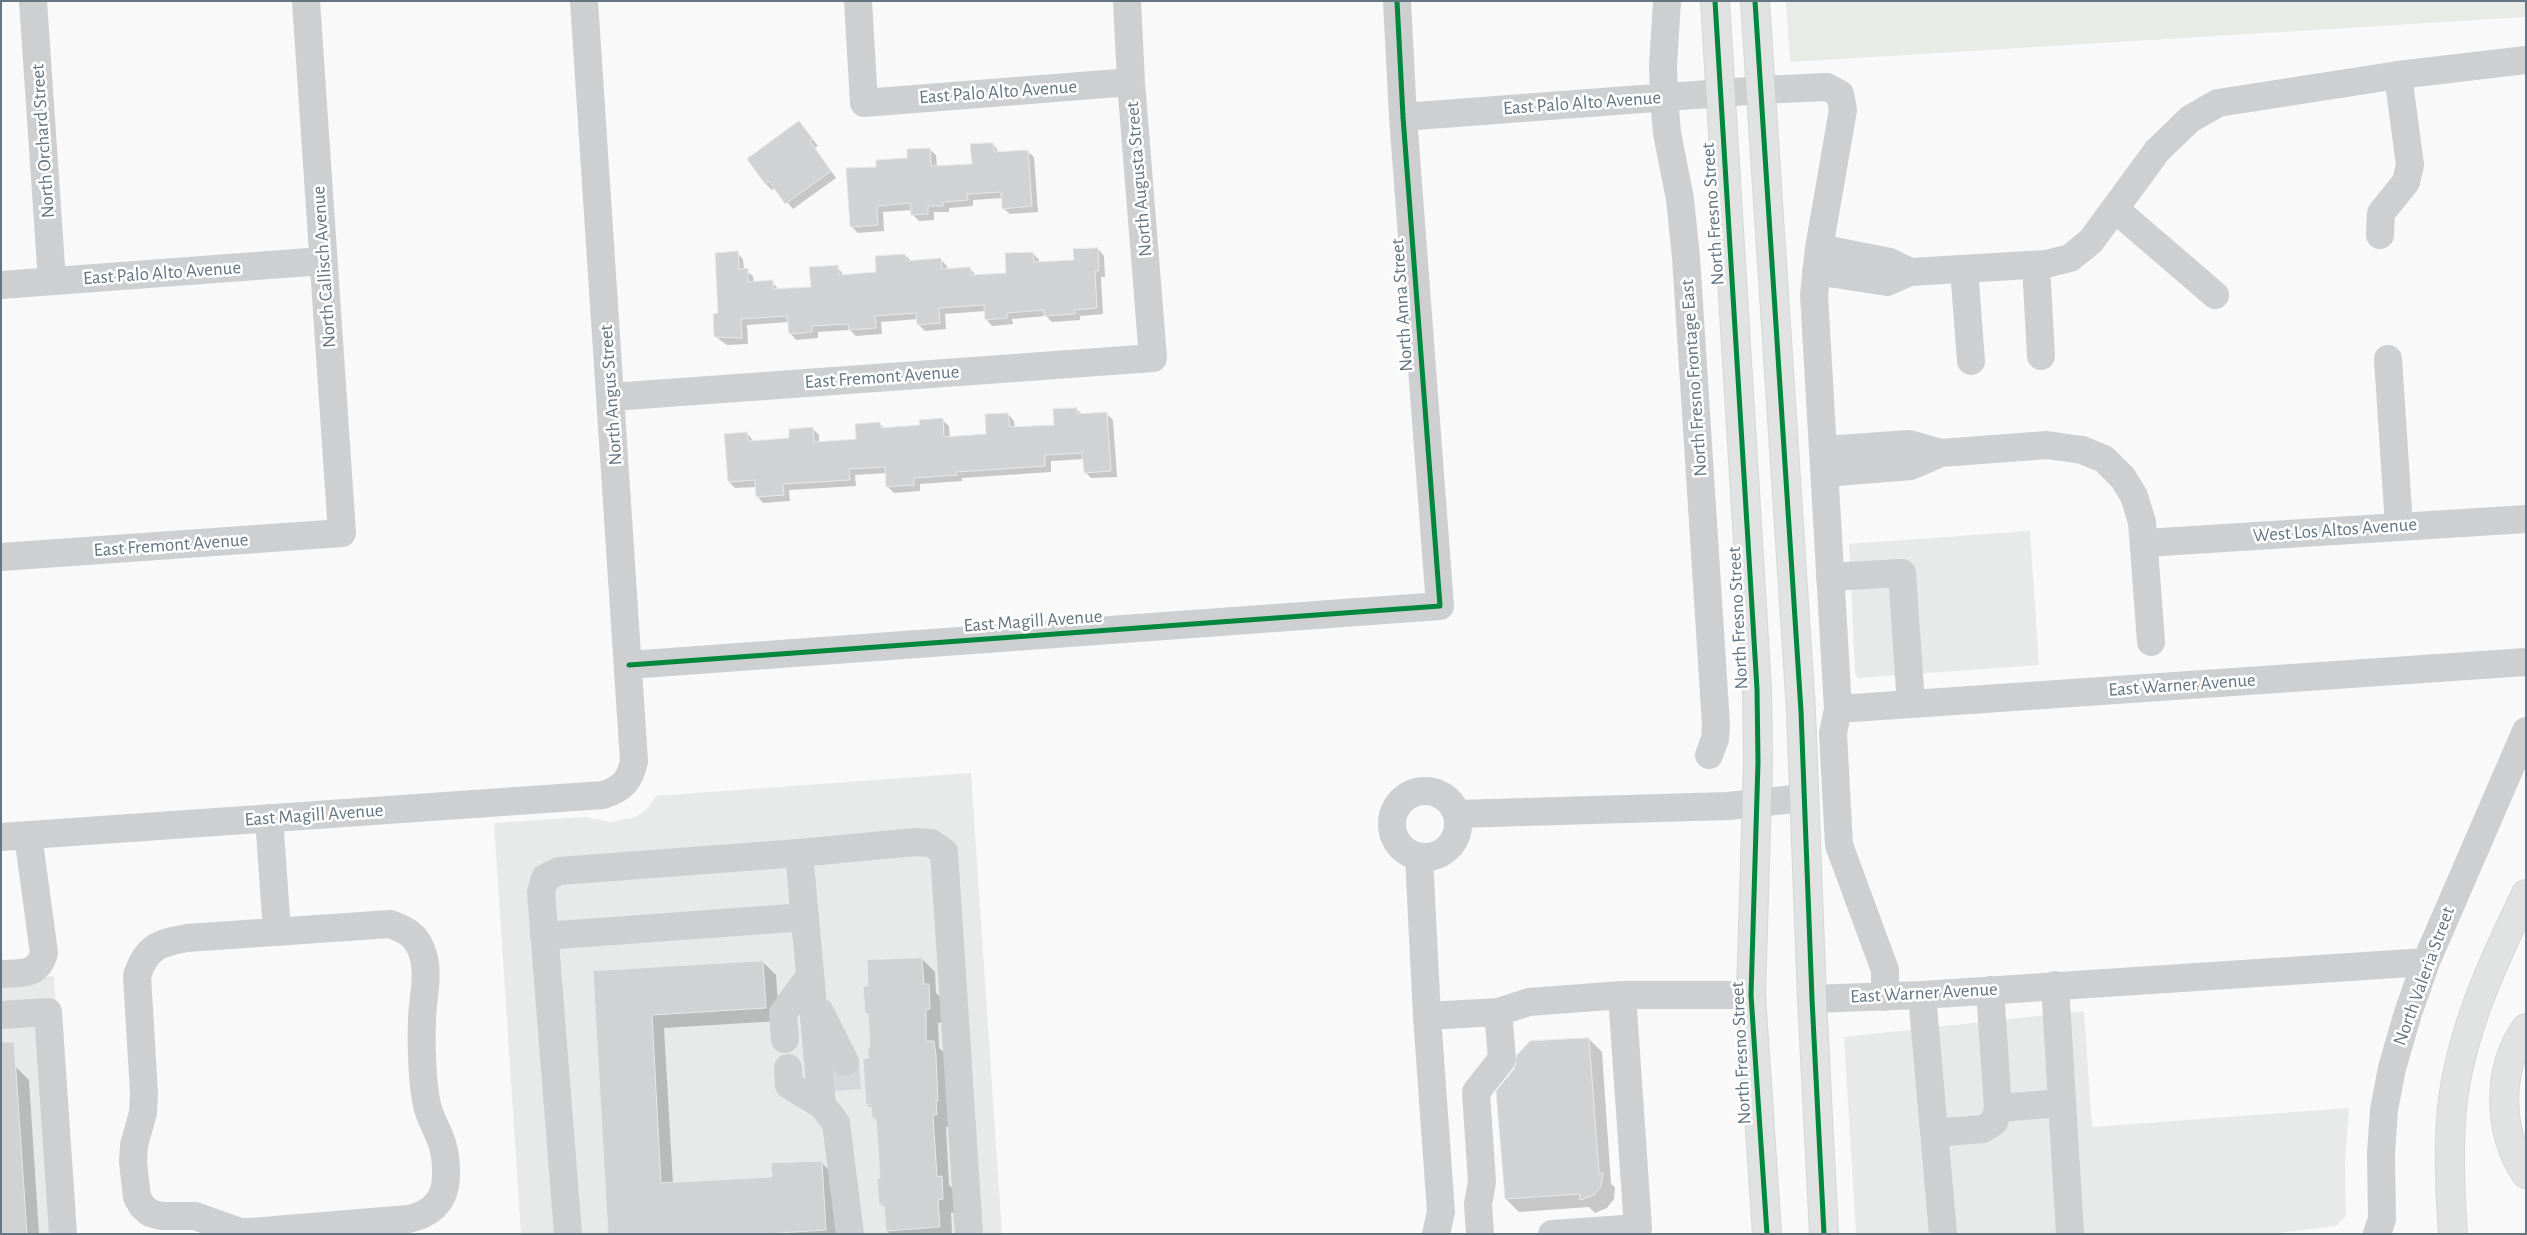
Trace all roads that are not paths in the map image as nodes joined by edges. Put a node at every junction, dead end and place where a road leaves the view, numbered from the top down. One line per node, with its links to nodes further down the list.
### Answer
1 (33, 1): 23 (street, North Orchard Street)
2 (306, 1): 20 (street, North Callisch Avenue)
3 (584, 1): 30 (street, North Angus Street)
4 (858, 1): 12 (street, East Palo Alto Avenue)
5 (1127, 1): 12 (street, North Augusta Street)
6 (1397, 1): 16 (street, North Anna Street)
7 (1667, 1): 15 (street, North Fresno Frontage East)
8 (1715, 1): 14 (main road, North Fresno Street)
9 (1756, 1): 13 (main road)
10 (2526, 60): 11 (street)
11 (2398, 75): 17 (street); 18 (street)
12 (1131, 82): 27 (street, North Augusta Street)
13 (1761, 90): 14 (street, East Palo Alto Avenue); 19 (street, East Palo Alto Avenue); 47 (main road)
14 (1720, 93): 15 (street, East Palo Alto Avenue); 48 (main road, North Fresno Street)
15 (1664, 97): 16 (street, East Palo Alto Avenue); 45 (street, North Fresno Frontage East)
16 (1403, 117): 38 (street, North Anna Street)
17 (2115, 209): 21 (street); 25 (street)
18 (2380, 235)
19 (1818, 259): 22 (street); 31 (street)
20 (323, 261): 23 (street, East Palo Alto Avenue); 34 (street, North Callisch Avenue)
21 (2036, 265): 22 (street); 26 (street)
22 (1964, 269): 29 (street)
23 (52, 281): 24 (street, East Palo Alto Avenue)
24 (1, 285)
25 (2215, 295)
26 (2041, 356)
27 (1153, 358): 30 (street, East Fremont Avenue)
28 (2388, 360): 33 (street)
29 (1971, 361)
30 (612, 397): 41 (street, North Angus Street)
31 (1824, 461): 35 (street); 37 (street)
32 (2526, 519): 33 (street, West Los Altos Avenue)
33 (2399, 526): 35 (street, West Los Altos Avenue)
34 (342, 532): 36 (street, East Fremont Avenue)
35 (2145, 543): 39 (street)
36 (1, 557)
37 (1830, 577): 42 (street); 43 (street)
38 (1440, 606): 41 (street, East Magill Avenue)
39 (2150, 642)
40 (2526, 662): 42 (street, East Warner Avenue)
41 (629, 665): 46 (street, North Angus Street)
42 (1911, 704): 43 (street, East Warner Avenue)
43 (1838, 709): 67 (street)
44 (2526, 732): 59 (street, North Valeria Street)
45 (1709, 755)
46 (624, 786): 50 (street, East Magill Avenue)
47 (1804, 798): 48 (street); 68 (main road)
48 (1755, 803): 49 (street); 65 (main road, North Fresno Street)
49 (1456, 814): 54 (street); 54 (street)
50 (269, 818): 51 (street, East Magill Avenue); 57 (street)
51 (28, 835): 52 (street, East Magill Avenue); 60 (street)
52 (1, 837)
53 (799, 853): 56 (street); 58 (street); 85 (street)
54 (1419, 857): 71 (street)
55 (2526, 894): 93 (main road)
56 (805, 917): 58 (street); 62 (street)
57 (277, 931): 57 (street)
58 (544, 936): 83 (street)
59 (2426, 962): 61 (street, East Warner Avenue); 92 (street, North Valeria Street)
60 (1, 974)
61 (2055, 985): 63 (street, East Warner Avenue); 76 (street)
62 (811, 987): 73 (street); 74 (street); 77 (street)
63 (1990, 990): 66 (street, East Warner Avenue); 78 (street)
64 (1622, 995): 65 (street); 69 (street); 87 (street)
65 (1751, 995): 88 (main road, North Fresno Street)
66 (1922, 995): 67 (street, East Warner Avenue); 79 (street)
67 (1885, 996): 68 (street, East Warner Avenue)
68 (1812, 999): 89 (main road)
69 (1498, 1012): 71 (street); 86 (street)
70 (1, 1015): 82 (street)
71 (1427, 1016): 81 (street)
72 (2526, 1028): 80 (main road)
73 (785, 1038)
74 (845, 1062)
75 (788, 1068): 77 (street)
76 (2062, 1104): 78 (street); 91 (street)
77 (835, 1105): 84 (street)
78 (1998, 1108): 79 (street)
79 (1934, 1132): 90 (street)
80 (2526, 1174)
81 (1440, 1233)
82 (63, 1234)
83 (568, 1234)
84 (850, 1234)
85 (969, 1234)
86 (1480, 1234)
87 (1552, 1234)
88 (1767, 1234)
89 (1824, 1234)
90 (1943, 1234)
91 (2070, 1234)
92 (2377, 1234)
93 (2453, 1234)

